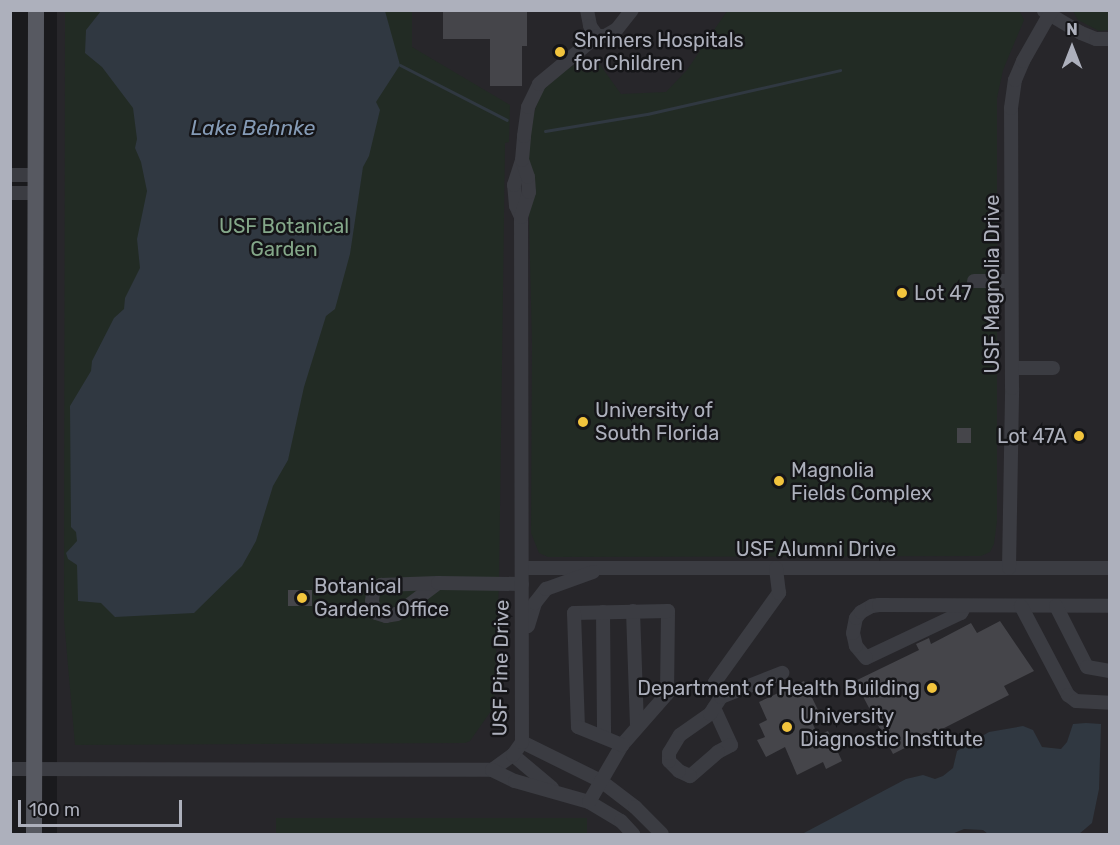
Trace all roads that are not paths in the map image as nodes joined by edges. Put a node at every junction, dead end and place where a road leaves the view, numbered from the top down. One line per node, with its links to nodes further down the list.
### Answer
1 (36, 10): 8 (main road)
2 (587, 10): 5 (street)
3 (632, 10): 5 (street, USF Pine Drive)
4 (1049, 12): 6 (street); 12 (street, USF Magnolia Drive)
5 (597, 36): 15 (street, USF Pine Drive)
6 (1110, 39)
7 (10, 175): 8 (street)
8 (36, 175): 10 (main road)
9 (10, 193): 10 (street)
10 (36, 193): 39 (main road)
11 (974, 281): 12 (street)
12 (1011, 281): 13 (street, USF Magnolia Drive)
13 (1012, 368): 14 (street); 18 (street, USF Magnolia Drive)
14 (1053, 368)
15 (522, 568): 16 (street, USF Alumni Drive); 21 (street, USF Pine Drive)
16 (606, 568): 17 (street, USF Alumni Drive); 28 (street)
17 (776, 568): 18 (street, USF Alumni Drive); 31 (street)
18 (1010, 568): 19 (street, USF Alumni Drive)
19 (1110, 568)
20 (438, 583): 20 (street); 21 (street)
21 (522, 584): 28 (street, USF Pine Drive)
22 (965, 606): 22 (street); 23 (street)
23 (1021, 606): 24 (street); 32 (street)
24 (1056, 606): 25 (street); 29 (street)
25 (1110, 606)
26 (633, 610): 27 (street); 33 (street); 33 (street)
27 (603, 612): 34 (street); 34 (street)
28 (522, 662): 35 (street, USF Pine Drive)
29 (1110, 671)
30 (782, 673): 31 (street)
31 (718, 703): 31 (street)
32 (1110, 703)
33 (637, 725): 36 (street)
34 (604, 736): 36 (street)
35 (522, 742): 37 (street, USF Pine Drive); 41 (street)
36 (622, 745): 41 (street)
37 (513, 755): 40 (street, USF Pine Drive); 42 (street)
38 (10, 770): 39 (street)
39 (35, 770): 40 (street); 44 (main road)
40 (492, 770): 42 (street)
41 (601, 781): 43 (street); 46 (street)
42 (558, 793): 43 (street)
43 (589, 801): 45 (street)
44 (34, 834)
45 (633, 834)
46 (662, 834)

